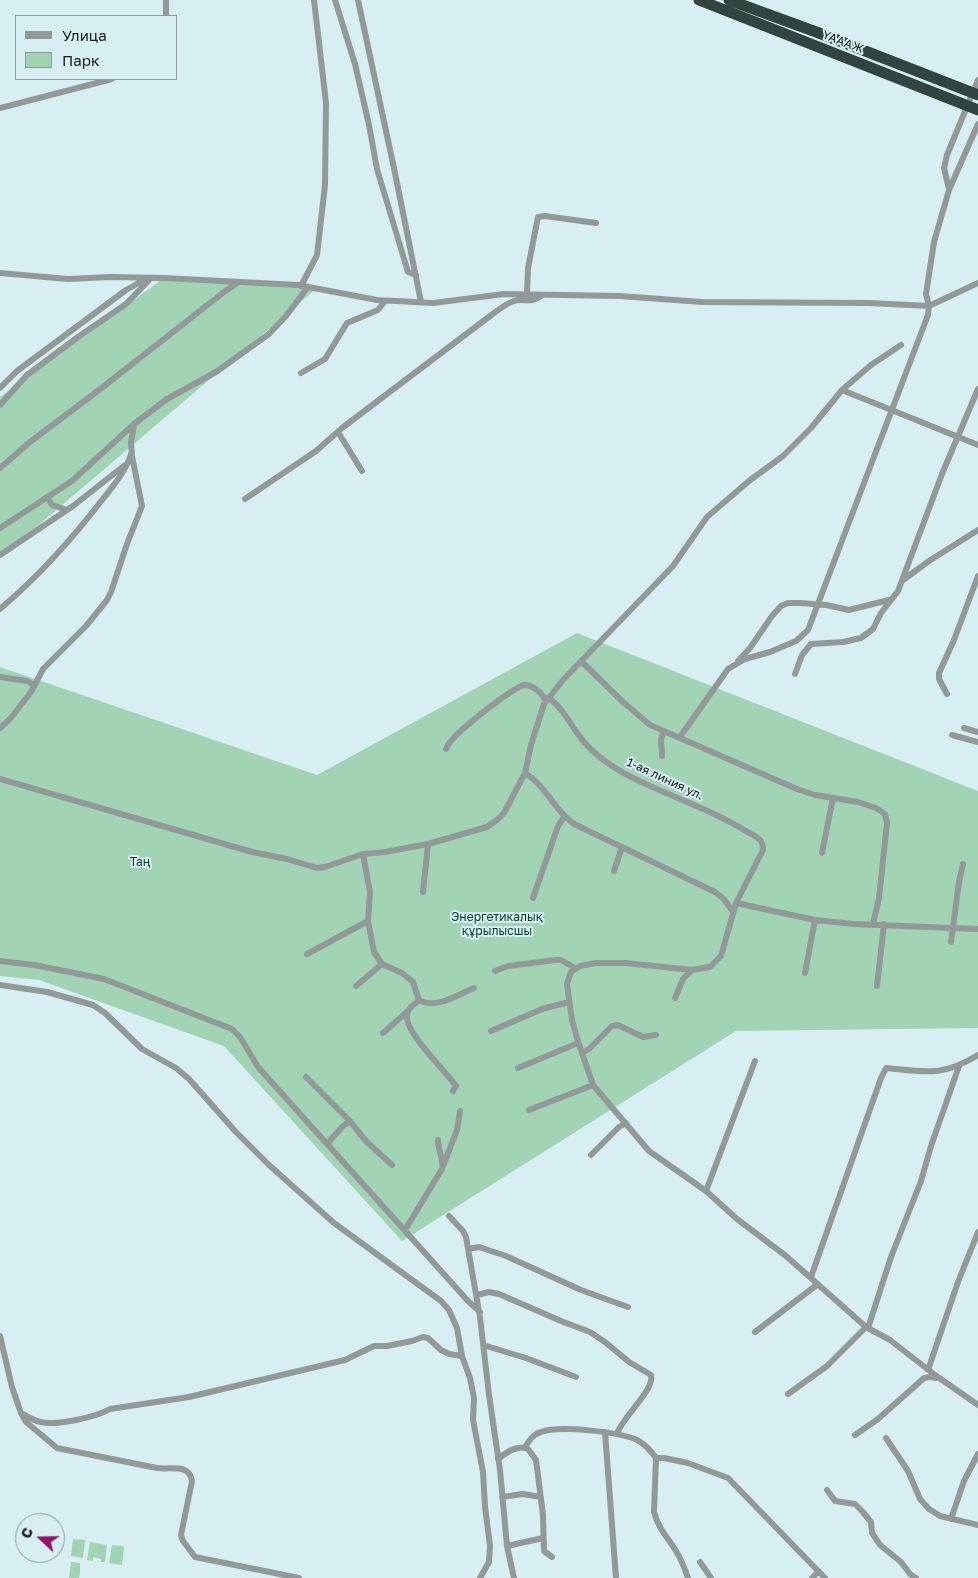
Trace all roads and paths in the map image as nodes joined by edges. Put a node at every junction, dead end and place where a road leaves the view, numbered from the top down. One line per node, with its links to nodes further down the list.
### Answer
1 (166, 0): 7 (street)
2 (314, 0): 21 (street)
3 (335, 0): 17 (street)
4 (358, 0): 17 (street)
5 (699, 0): 12 (highway, ҮАААЖ)
6 (729, 0): 10 (highway, ҮАААЖ)
7 (166, 15)
8 (108, 80): 11 (street)
9 (978, 80): 14 (street)
10 (978, 95)
11 (0, 108)
12 (978, 110)
13 (978, 124): 14 (street)
14 (949, 190): 26 (street)
15 (596, 223): 22 (street)
16 (0, 272): 18 (street)
17 (416, 275): 25 (street)
18 (149, 278): 19 (street); 28 (street); 29 (street)
19 (238, 283): 21 (street); 42 (street)
20 (978, 283): 26 (street)
21 (305, 286): 24 (street); 36 (street)
22 (527, 294): 23 (street); 25 (street)
23 (542, 295): 26 (street); 37 (street)
24 (385, 301): 25 (street); 30 (street)
25 (420, 302)
26 (929, 306): 35 (street)
27 (901, 345): 33 (street)
28 (22, 368): 29 (street); 31 (street)
29 (36, 368): 34 (street)
30 (301, 373)
31 (0, 388)
32 (978, 389): 38 (street)
33 (842, 390): 35 (street); 55 (street)
34 (0, 405)
35 (891, 410): 38 (street); 53 (street)
36 (134, 424): 40 (street); 44 (street)
37 (338, 432): 43 (street); 45 (street)
38 (958, 437): 39 (street); 51 (street)
39 (978, 445)
40 (131, 452): 41 (street); 59 (street)
41 (128, 462): 46 (street); 54 (street)
42 (0, 468)
43 (362, 471)
44 (47, 497): 46 (street); 47 (street)
45 (245, 499)
46 (67, 510): 49 (street)
47 (0, 528)
48 (978, 530): 51 (street)
49 (0, 555)
50 (978, 576): 60 (street)
51 (903, 580): 52 (street)
52 (889, 600): 53 (street); 57 (street)
53 (817, 604): 56 (street); 56 (street)
54 (0, 609)
55 (581, 661): 61 (street); 64 (street)
56 (736, 663): 67 (street)
57 (795, 674)
58 (0, 677): 59 (street)
59 (34, 685): 62 (street)
60 (947, 694)
61 (547, 700): 69 (street, 1-ая линия ул.); 71 (street); 83 (street, 1-ая линия ул.)
62 (0, 728)
63 (964, 728): 65 (street)
64 (664, 731): 67 (street); 70 (street)
65 (978, 732)
66 (952, 735): 68 (street)
67 (680, 737): 73 (street)
68 (978, 742)
69 (446, 749)
70 (662, 756)
71 (525, 773): 74 (street); 75 (street)
72 (0, 779): 78 (street)
73 (833, 798): 77 (street); 87 (street)
74 (564, 817): 76 (street); 82 (street)
75 (428, 844): 78 (street); 81 (street)
76 (622, 847): 80 (street); 84 (street)
77 (822, 853)
78 (363, 854): 86 (street)
79 (964, 864): 89 (street)
80 (614, 871)
81 (423, 892)
82 (533, 898)
83 (736, 903): 84 (street); 85 (street)
84 (733, 912): 96 (street)
85 (816, 920): 87 (street); 98 (street)
86 (368, 921): 92 (street); 94 (street)
87 (873, 924): 88 (street)
88 (884, 924): 89 (street); 101 (street)
89 (952, 929): 90 (street); 91 (street)
90 (978, 929)
91 (951, 942)
92 (307, 954)
93 (0, 961): 124 (street)
94 (382, 964): 100 (street); 104 (street)
95 (576, 968): 96 (street); 97 (street); 105 (street)
96 (692, 970): 103 (street)
97 (495, 971)
98 (805, 973)
99 (0, 986): 142 (street)
100 (356, 986)
101 (877, 986)
102 (474, 988): 104 (street)
103 (675, 998)
104 (419, 1000): 106 (street)
105 (569, 1002): 107 (street); 110 (street)
106 (408, 1011): 108 (street); 118 (street)
107 (491, 1031)
108 (383, 1033)
109 (656, 1035): 111 (street)
110 (578, 1042): 111 (street); 115 (street)
111 (582, 1053): 117 (street)
112 (978, 1055): 114 (street)
113 (755, 1061): 128 (street)
114 (959, 1066): 133 (street); 138 (street)
115 (518, 1068)
116 (306, 1077): 121 (street)
117 (593, 1085): 119 (street); 122 (street)
118 (453, 1091)
119 (529, 1110)
120 (460, 1111): 127 (street)
121 (350, 1121): 124 (street); 126 (street)
122 (626, 1123): 125 (street); 128 (street)
123 (438, 1140): 127 (street)
124 (327, 1144): 130 (street)
125 (591, 1155)
126 (392, 1165)
127 (443, 1166): 130 (street)
128 (706, 1191): 133 (street)
129 (449, 1216): 132 (street)
130 (405, 1230): 137 (street)
131 (978, 1232): 143 (street)
132 (468, 1249): 135 (street); 136 (street)
133 (810, 1278): 134 (street)
134 (818, 1284): 138 (street); 139 (street)
135 (477, 1295): 137 (street); 150 (street)
136 (628, 1307)
137 (480, 1312): 141 (street)
138 (867, 1328): 143 (street); 146 (street)
139 (755, 1332)
140 (0, 1336): 148 (street)
141 (484, 1345): 144 (street); 156 (street)
142 (462, 1356): 148 (street); 168 (street)
143 (928, 1370): 145 (street)
144 (576, 1377)
145 (940, 1379): 147 (street); 151 (street)
146 (788, 1394)
147 (978, 1405)
148 (22, 1414): 167 (street)
149 (605, 1432): 150 (street); 153 (street); 170 (street)
150 (617, 1434): 155 (street)
151 (855, 1435)
152 (886, 1438): 160 (street)
153 (525, 1448): 156 (street); 159 (street)
154 (978, 1454): 160 (street)
155 (656, 1458): 166 (street); 171 (street)
156 (498, 1459): 158 (street)
157 (827, 1490): 175 (street)
158 (502, 1497): 159 (street); 163 (street)
159 (541, 1497): 162 (street)
160 (951, 1519): 161 (street)
161 (978, 1525)
162 (543, 1538): 163 (street); 164 (street)
163 (507, 1546): 169 (street)
164 (552, 1557)
165 (700, 1562): 172 (street)
166 (818, 1572): 173 (street); 174 (street)
167 (299, 1578)
168 (480, 1578)
169 (514, 1578)
170 (616, 1578)
171 (688, 1578)
172 (711, 1578)
173 (812, 1578)
174 (825, 1578)
175 (916, 1578)

